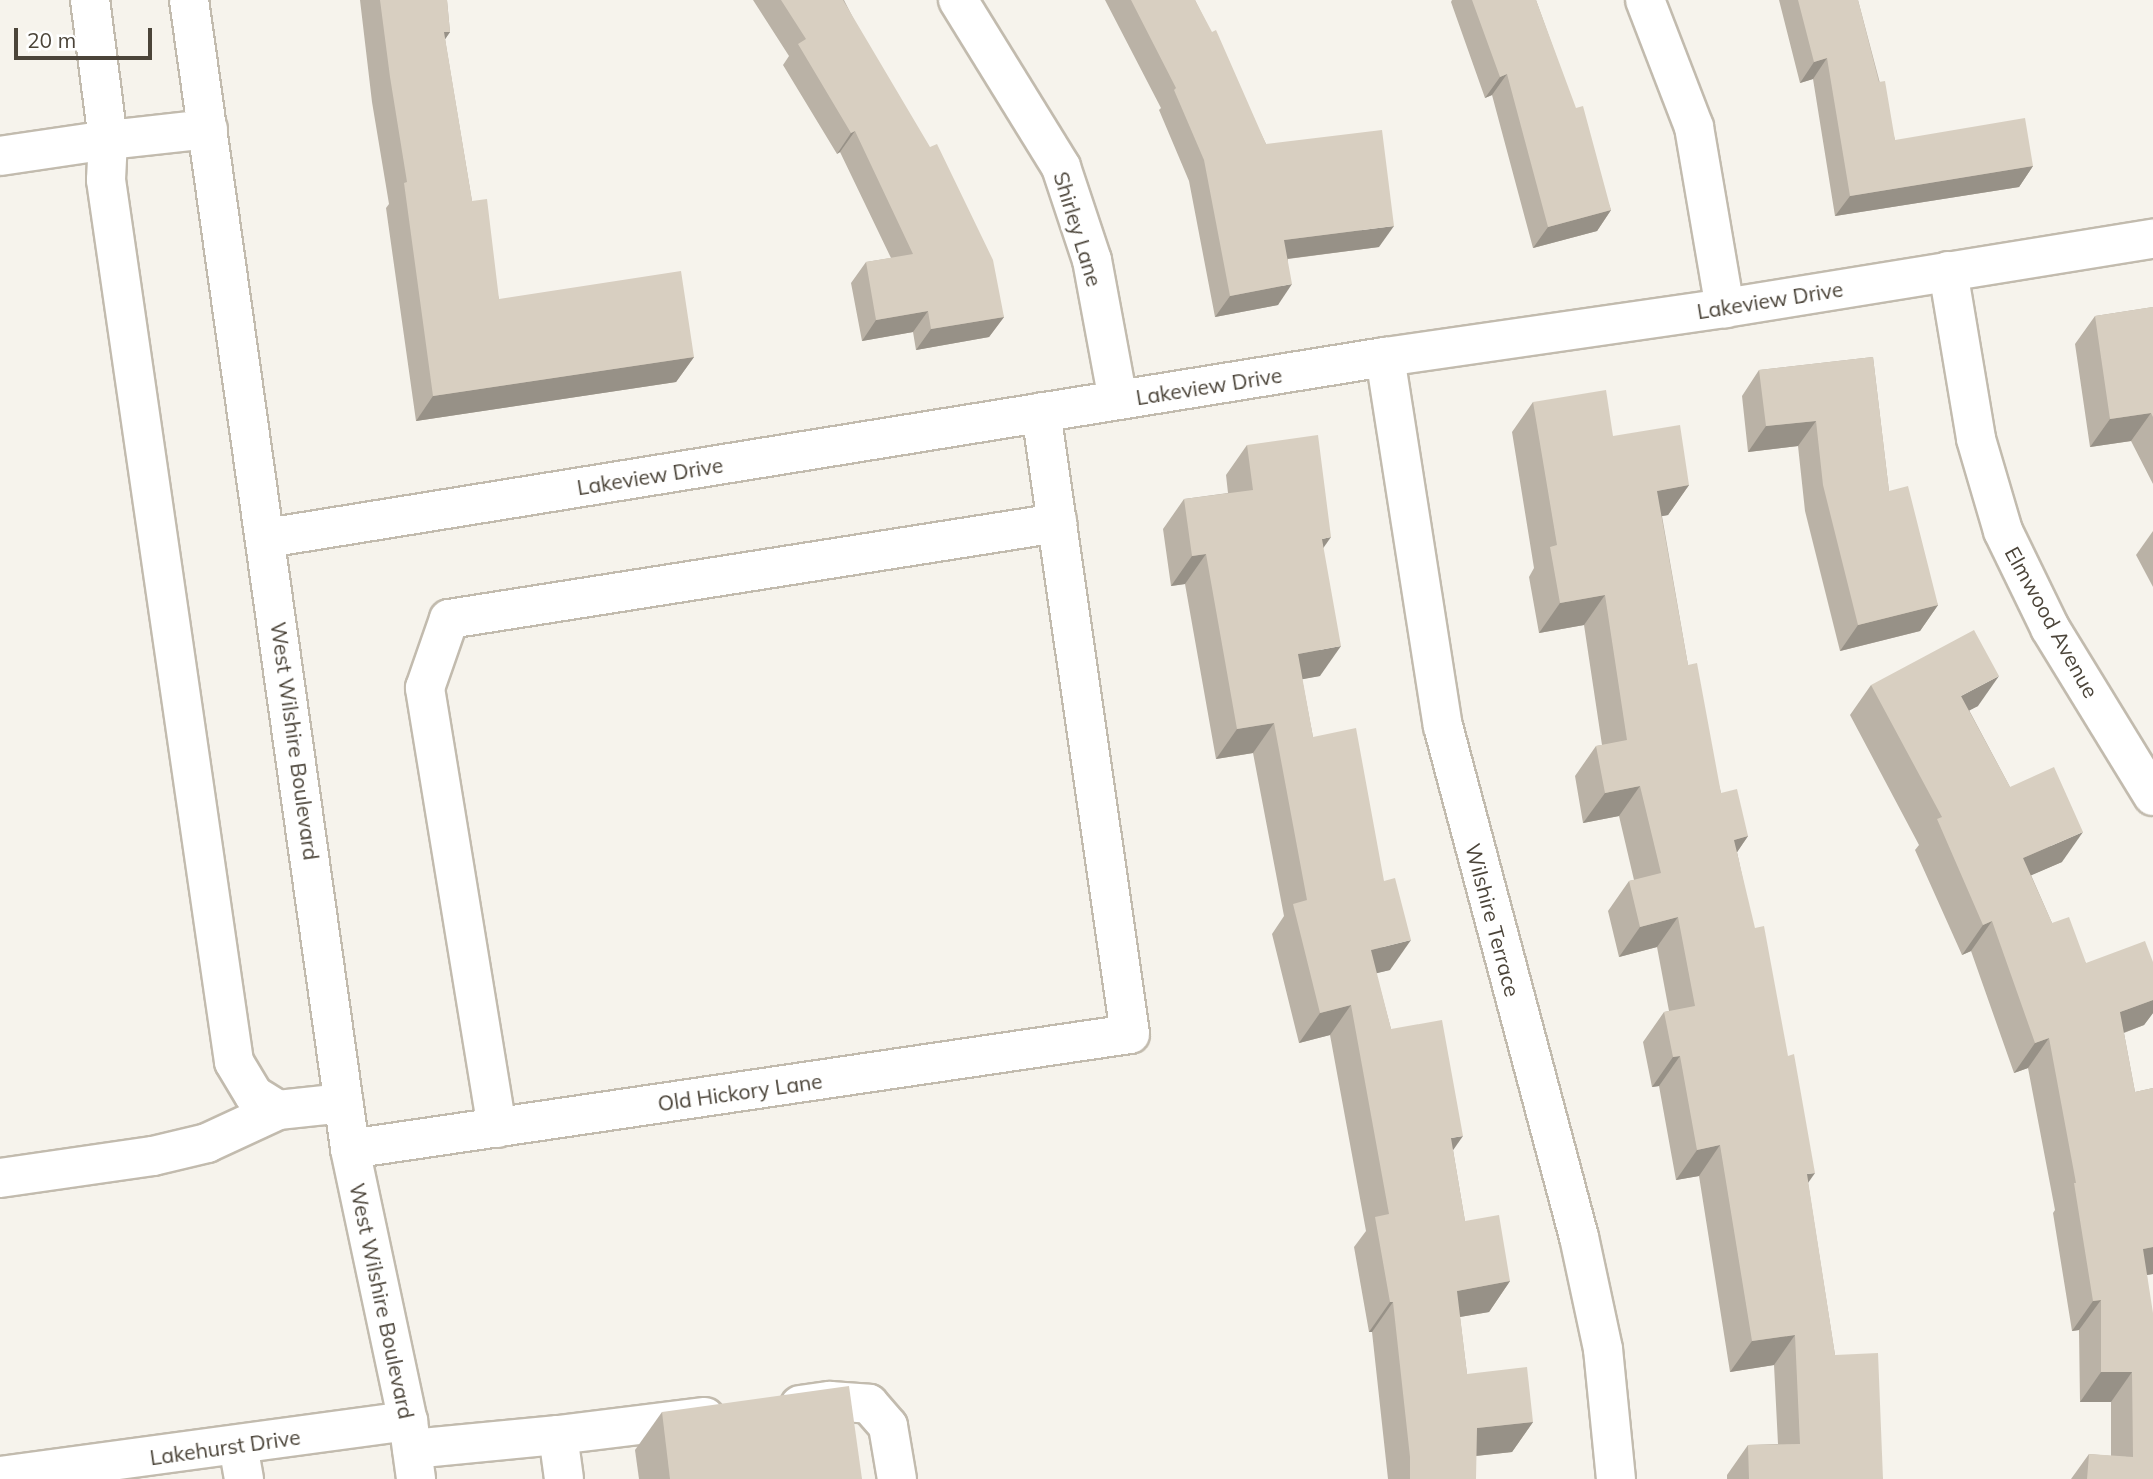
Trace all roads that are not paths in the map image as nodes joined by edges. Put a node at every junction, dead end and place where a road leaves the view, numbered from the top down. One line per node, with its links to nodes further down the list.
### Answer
1 (90, 0): 6 (street)
2 (189, 0): 5 (street, West Wilshire Boulevard)
3 (958, 0): 12 (street, Shirley Lane)
4 (1645, 0): 10 (street)
5 (208, 129): 6 (street); 15 (street, West Wilshire Boulevard)
6 (108, 140): 7 (street); 18 (street)
7 (0, 156)
8 (2153, 239): 9 (street, Lakeview Drive)
9 (1948, 271): 10 (street, Lakeview Drive); 16 (street, Elmwood Avenue)
10 (1725, 308): 11 (street, Lakeview Drive)
11 (1385, 357): 12 (street, Lakeview Drive); 28 (street, Wilshire Terrace)
12 (1118, 400): 13 (street, Lakeview Drive)
13 (1041, 412): 14 (street); 15 (street, Lakeview Drive)
14 (1057, 523): 19 (street); 19 (street, Old Hickory Lane)
15 (267, 538): 17 (street, West Wilshire Boulevard)
16 (2153, 796)
17 (344, 1103): 18 (street); 20 (street, West Wilshire Boulevard)
18 (278, 1110): 21 (street)
19 (497, 1128): 20 (street, Old Hickory Lane)
20 (350, 1149): 23 (street, West Wilshire Boulevard)
21 (0, 1178)
22 (558, 1435): 23 (street, Lakehurst Drive); 26 (street); 27 (street, Lakehurst Drive)
23 (412, 1450): 24 (street, Lakehurst Drive)
24 (241, 1462): 25 (street, Lakehurst Drive)
25 (0, 1476)
26 (564, 1479)
27 (897, 1479)
28 (1616, 1479)

